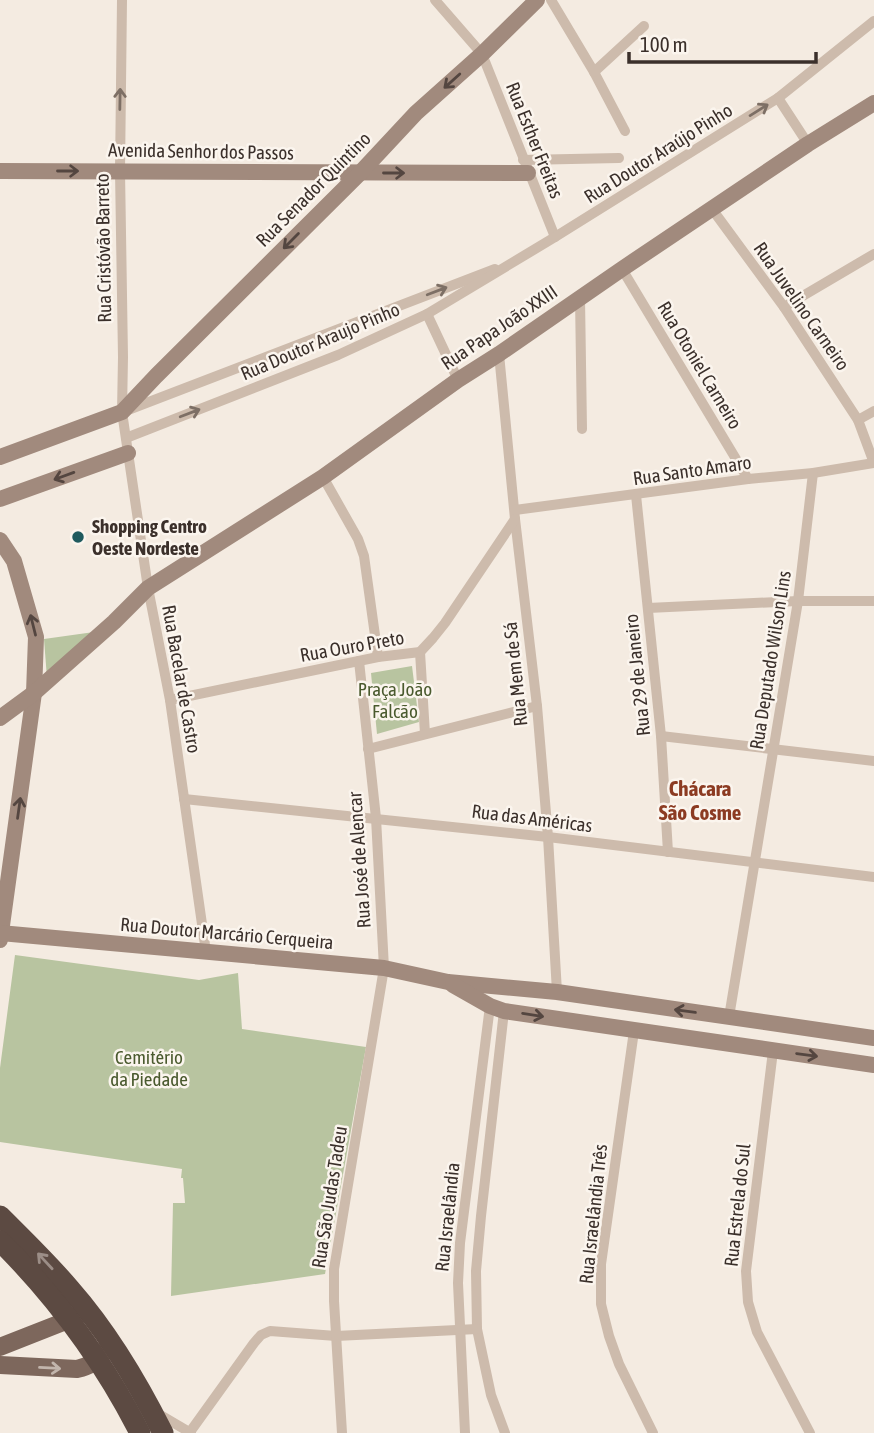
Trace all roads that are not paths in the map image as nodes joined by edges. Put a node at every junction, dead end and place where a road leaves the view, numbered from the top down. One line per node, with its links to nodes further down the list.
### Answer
1 (121, 0): 15 (street, Rua Cristóvão Barreto, one-way to 1)
2 (435, 0): 7 (street, Rua Esther Freitas)
3 (537, 0): 7 (street, Rua Senador Quintino)
4 (551, 0): 8 (street)
5 (874, 21): 9 (street, Rua Doutor Araújo Pinho)
6 (644, 26): 8 (street)
7 (482, 54): 14 (street, Rua Esther Freitas); 17 (street, Rua Senador Quintino, one-way to 17)
8 (594, 72): 11 (street)
9 (778, 98): 12 (street); 19 (street, Rua Doutor Araújo Pinho, one-way to 9)
10 (874, 103): 12 (street, Rua Papa João XXIII)
11 (625, 131)
12 (808, 144): 18 (street, Rua Papa João XXIII)
13 (620, 158): 14 (street)
14 (526, 166): 17 (street, Avenida Senhor dos Passos, one-way to 14); 19 (street, Rua Esther Freitas)
15 (120, 171): 16 (street, Avenida Senhor dos Passos, one-way to 15); 17 (street, Avenida Senhor dos Passos); 29 (street, Rua Cristóvão Barreto)
16 (0, 172)
17 (359, 173): 29 (street, Rua Senador Quintino, one-way to 29)
18 (712, 209): 22 (street, Rua Papa João XXIII); 24 (street, Rua Juvelino Carneiro)
19 (555, 237): 21 (street, Rua Doutor Araujo Pinho)
20 (874, 254): 24 (street)
21 (519, 260): 25 (street, Rua Doutor Araujo Pinho); 29 (street, Rua Doutor Araujo Pinho, one-way to 21)
22 (622, 269): 23 (street, Rua Papa João XXIII); 37 (street, Rua Otoniel Carneiro)
23 (580, 298): 26 (street, Rua Papa João XXIII); 31 (street)
24 (784, 307): 30 (street, Rua Juvelino Carneiro)
25 (427, 314): 27 (street); 32 (street, Rua Doutor Araujo Pinho, one-way to 25)
26 (499, 354): 27 (street, Rua Papa João XXIII); 40 (street, Rua Mem de Sá)
27 (458, 380): 36 (street, Rua Papa João XXIII)
28 (874, 411): 30 (street)
29 (122, 412): 32 (street, Rua Bacelar de Castro); 33 (street)
30 (858, 420): 34 (street, Rua Juvelino Carneiro)
31 (582, 429)
32 (127, 446): 39 (street, one-way to 39); 42 (street, Rua Bacelar de Castro)
33 (0, 457)
34 (874, 463): 35 (street, Rua Santo Amaro)
35 (813, 473): 37 (street, Rua Santo Amaro); 43 (street, Rua Deputado Wilson Lins)
36 (323, 477): 42 (street, Rua Papa João XXIII); 47 (street)
37 (748, 479): 38 (street, Rua Santo Amaro)
38 (636, 495): 40 (street, Rua Santo Amaro); 45 (street, Rua 29 de Janeiro)
39 (0, 499)
40 (515, 515): 46 (street, Rua Ouro Preto); 51 (street, Rua Mem de Sá)
41 (0, 540): 49 (street, one-way to 41)
42 (148, 588): 49 (street, Rua Papa João XXIII); 50 (street, Rua Bacelar de Castro)
43 (798, 601): 44 (street); 45 (street); 55 (street, Rua Deputado Wilson Lins)
44 (874, 601)
45 (648, 608): 54 (street, Rua 29 de Janeiro)
46 (420, 652): 47 (street, Rua Ouro Preto); 53 (street)
47 (378, 657): 48 (street, Rua Ouro Preto)
48 (359, 661): 50 (street, Rua Ouro Preto); 56 (street)
49 (34, 693): 52 (street, Rua Papa João XXIII); 63 (street, one-way to 49)
50 (170, 700): 58 (street, Rua Bacelar de Castro)
51 (537, 706): 53 (street); 60 (street, Rua Mem de Sá)
52 (0, 718)
53 (425, 734): 56 (street)
54 (661, 736): 55 (street); 61 (street, Rua 29 de Janeiro)
55 (773, 748): 57 (street); 62 (street, Rua Deputado Wilson Lins)
56 (368, 749): 59 (street, Rua José de Alencar)
57 (874, 761)
58 (184, 799): 59 (street, Rua das Américas); 67 (street, Rua Bacelar de Castro)
59 (376, 818): 60 (street, Rua das Américas); 68 (street, Rua José de Alencar)
60 (548, 837): 61 (street, Rua das Américas); 70 (street, Rua Mem de Sá)
61 (668, 852): 62 (street, Rua das Américas)
62 (754, 863): 64 (street, Rua das Américas); 72 (street, Rua Deputado Wilson Lins)
63 (5, 876): 65 (street)
64 (874, 877)
65 (0, 933): 66 (street); 67 (street, Rua Doutor Marcário Cerqueira)
66 (0, 940)
67 (206, 952): 68 (street, Rua Doutor Marcário Cerqueira)
68 (384, 968): 69 (street, Rua Doutor Marcário Cerqueira); 82 (street, Rua São Judas Tadeu)
69 (448, 982): 70 (street, Rua Doutor Marcário Cerqueira); 71 (street, Rua Doutor Marcário Cerqueira)
70 (557, 992): 72 (street, Rua Doutor Marcário Cerqueira, one-way to 70)
71 (497, 1008): 73 (street, Rua Doutor Marcário Cerqueira, one-way to 73); 80 (street, Rua Israelândia); 81 (street)
72 (729, 1017): 74 (street, Rua Doutor Marcário Cerqueira)
73 (634, 1031): 75 (street, Rua Doutor Marcário Cerqueira); 93 (street, Rua Israelândia Três)
74 (874, 1038)
75 (773, 1051): 76 (street, Rua Doutor Marcário Cerqueira, one-way to 76); 94 (street, Rua Estrela do Sul)
76 (874, 1065)
77 (0, 1216): 79 (highway, one-way to 77)
78 (0, 1241): 79 (highway)
79 (78, 1315): 83 (main road); 84 (highway)
80 (460, 1329): 81 (street); 82 (street); 91 (street, Rua Israelândia)
81 (477, 1329): 92 (street)
82 (336, 1336): 89 (street); 90 (street, Rua São Judas Tadeu)
83 (0, 1347)
84 (104, 1351): 85 (main road, one-way to 84); 86 (highway); 87 (highway)
85 (0, 1365)
86 (151, 1410): 88 (highway); 89 (street)
87 (140, 1433)
88 (163, 1433)
89 (190, 1433)
90 (342, 1433)
91 (465, 1433)
92 (505, 1433)
93 (653, 1433)
94 (810, 1433)

